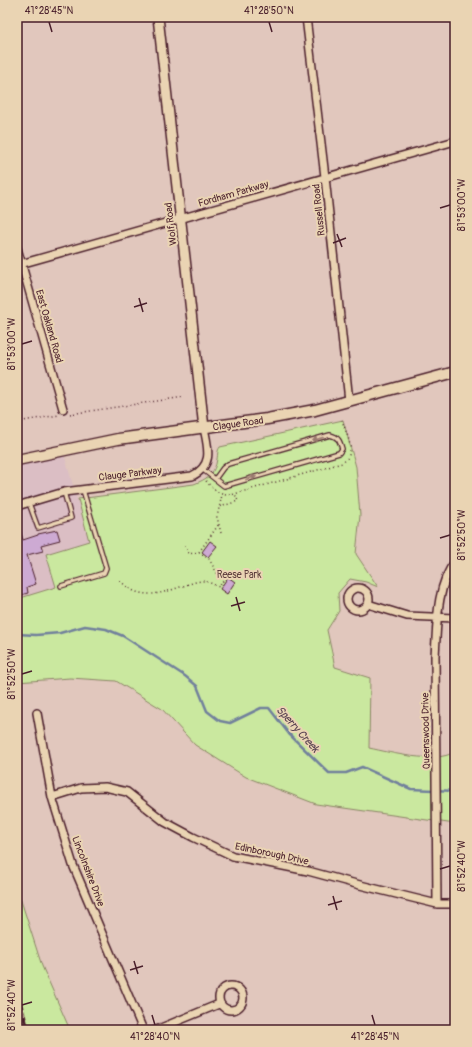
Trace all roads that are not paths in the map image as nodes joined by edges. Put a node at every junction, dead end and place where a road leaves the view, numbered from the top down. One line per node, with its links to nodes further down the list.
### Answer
1 (158, 17): 5 (street, Wolf Road)
2 (306, 17): 4 (street, Russell Road)
3 (455, 141): 4 (street, Fordham Parkway)
4 (325, 177): 5 (street, Fordham Parkway); 9 (street, Russell Road)
5 (180, 219): 7 (street, Fordham Parkway); 11 (street, Wolf Road)
6 (17, 248): 7 (street, East Oakland Road)
7 (19, 264): 10 (street, East Oakland Road)
8 (455, 372): 9 (main road, Clague Road)
9 (349, 401): 11 (main road, Clague Road)
10 (63, 409)
11 (204, 428): 12 (main road, Clague Road); 13 (street)
12 (17, 460)
13 (202, 469): 14 (lane); 15 (street, Clauge Parkway)
14 (215, 479): 14 (lane, one-way to 14)
15 (83, 490): 16 (street, Clauge Parkway); 20 (lane)
16 (64, 492): 17 (street, Clauge Parkway); 17 (lane)
17 (29, 502): 18 (street, Clauge Parkway)
18 (17, 506)
19 (455, 562): 22 (street, Queenswood Drive)
20 (61, 586)
21 (368, 604): 22 (street)
22 (438, 618): 23 (street); 26 (street, Queenswood Drive)
23 (455, 618)
24 (37, 713): 25 (street, Lincolnshire Drive)
25 (52, 797): 26 (street, Edinborough Drive); 29 (street, Lincolnshire Drive)
26 (437, 904): 27 (street, Edinborough Drive)
27 (455, 904)
28 (220, 1004): 30 (street)
29 (143, 1030)
30 (156, 1030)

